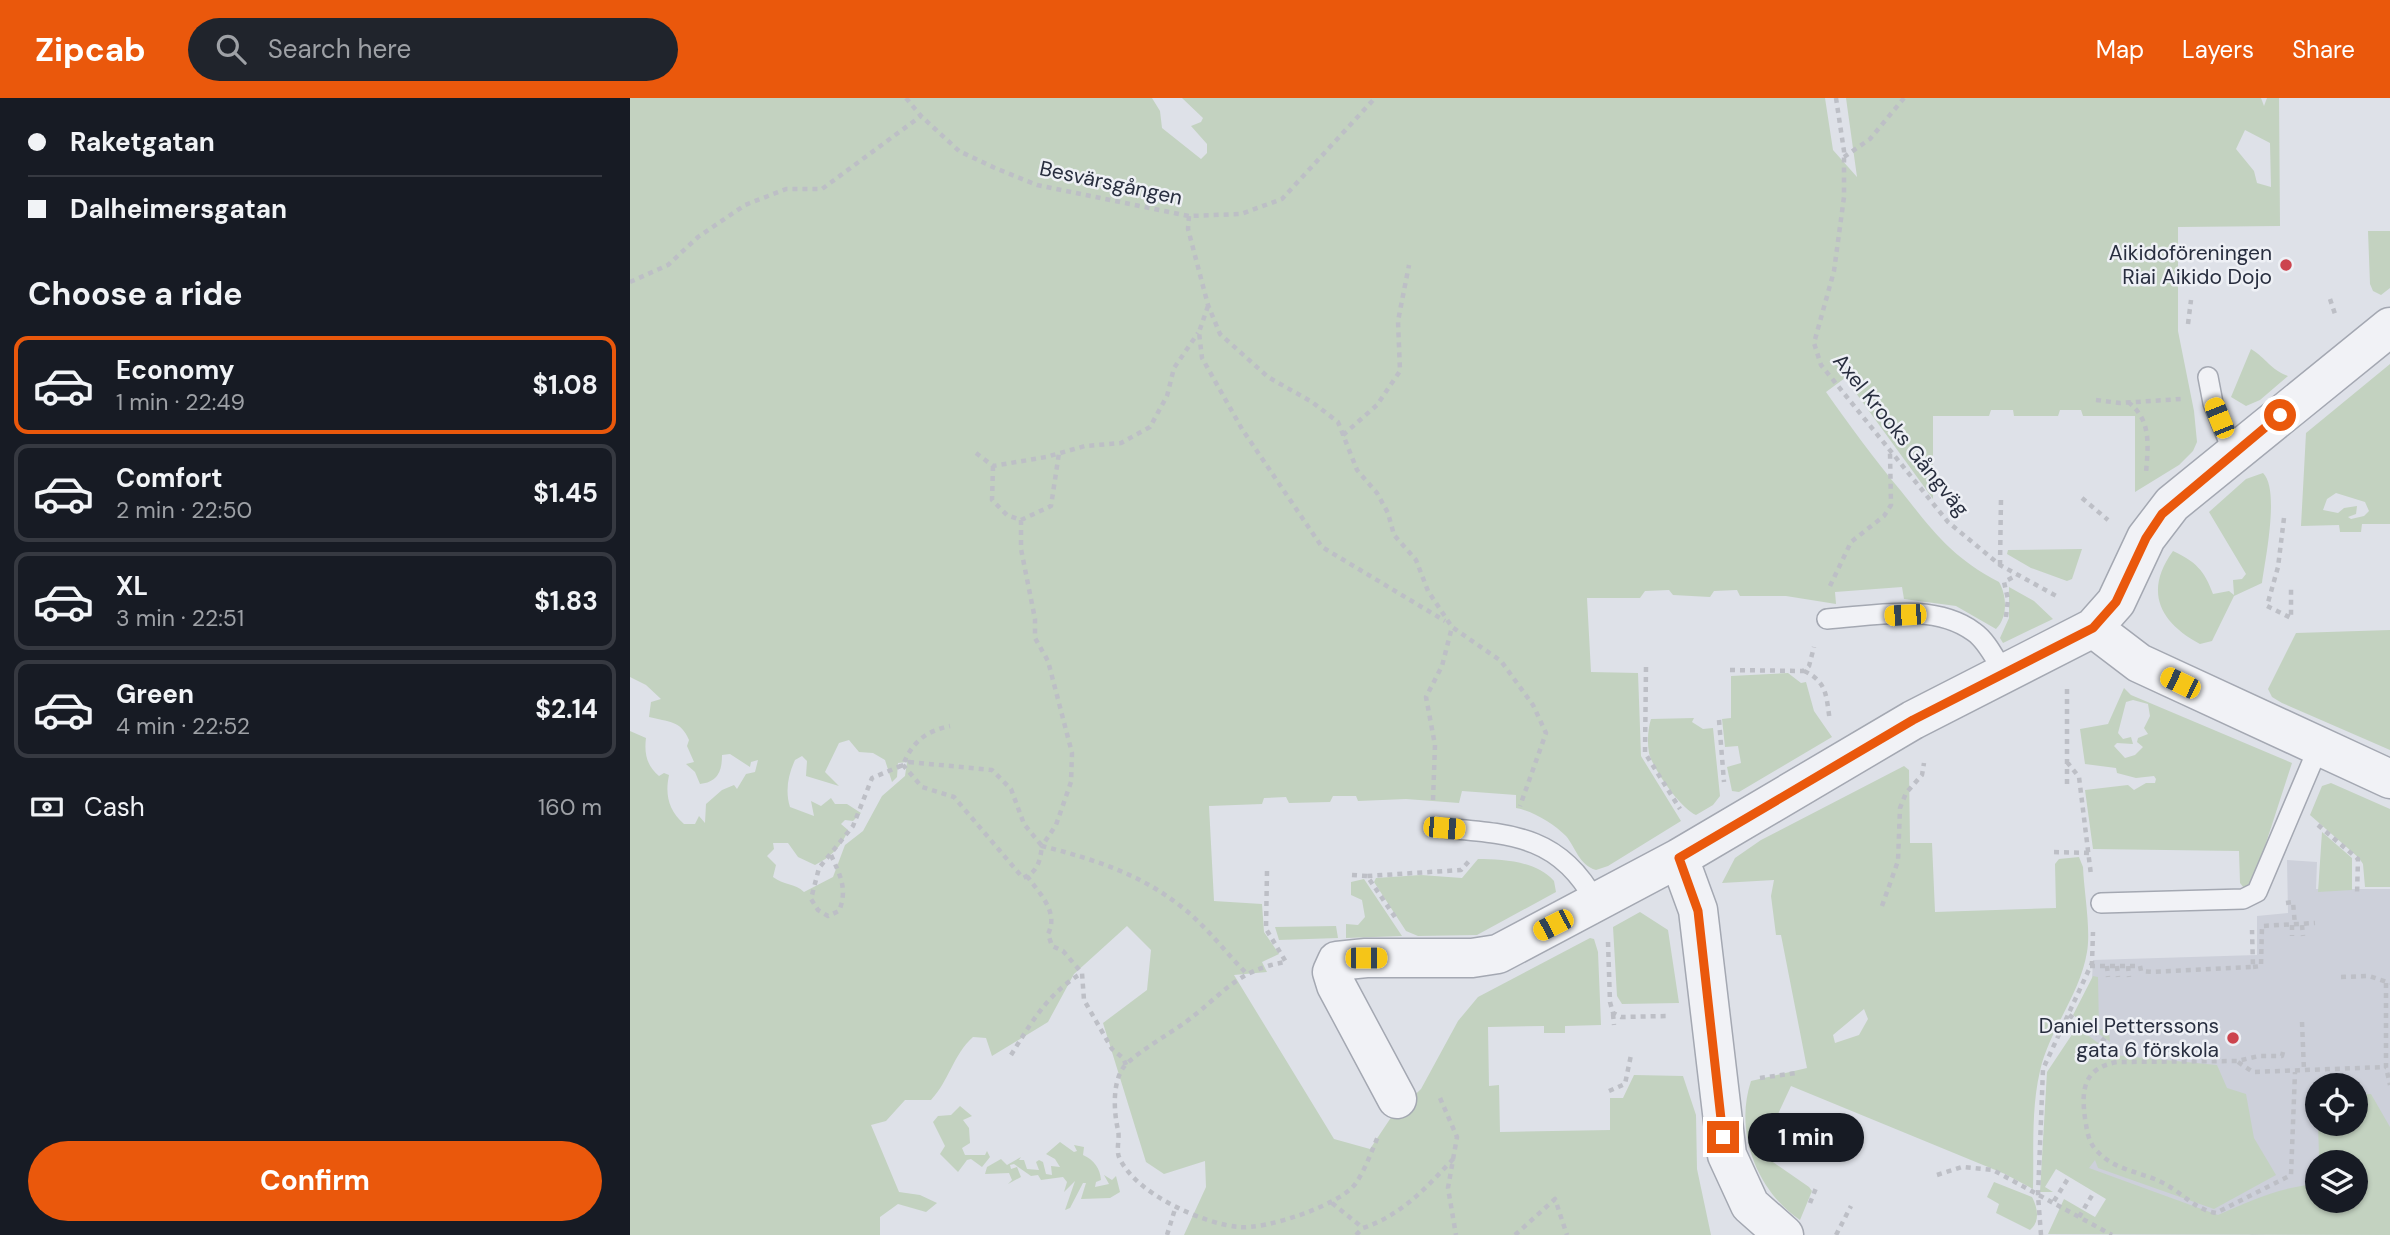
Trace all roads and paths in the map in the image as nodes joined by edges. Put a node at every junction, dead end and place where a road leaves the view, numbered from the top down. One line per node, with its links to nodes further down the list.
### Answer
1 (906, 98): 5 (path, Besvärsgången)
2 (1375, 98): 7 (path, Besvärsgången)
3 (1836, 98): 6 (path, Axel Krooks Gångväg)
4 (1905, 98): 6 (path)
5 (921, 116): 7 (path, Besvärsgången); 9 (path)
6 (1844, 157): 23 (path, Axel Krooks Gångväg)
7 (1189, 216): 11 (path)
8 (1409, 265): 19 (path)
9 (630, 282)
10 (2191, 299): 12 (path)
11 (1208, 305): 14 (path); 19 (path)
12 (2188, 324)
13 (2390, 327): 20 (street)
14 (1199, 332): 22 (path); 37 (path)
15 (2208, 377): 18 (lane)
16 (2096, 400): 17 (path)
17 (2128, 402): 18 (path); 25 (path)
18 (2213, 403): 20 (lane)
19 (1343, 435): 37 (path)
20 (2233, 452): 36 (street)
21 (976, 453): 24 (path)
22 (1059, 453): 24 (path); 29 (path)
23 (1890, 453): 31 (path, Axel Krooks Gångväg); 34 (path)
24 (993, 466): 29 (path)
25 (2149, 484)
26 (2001, 498): 31 (path)
27 (2082, 498): 30 (path)
28 (2284, 518): 33 (path)
29 (1021, 520): 59 (path)
30 (2117, 527)
31 (2000, 565): 32 (path, Axel Krooks Gångväg)
32 (2017, 575): 36 (path, Axel Krooks Gångväg); 38 (path)
33 (2291, 585)
34 (1826, 596)
35 (1827, 619): 38 (lane)
36 (2084, 619): 38 (street); 47 (street)
37 (1452, 627): 53 (path); 57 (path)
38 (1993, 656): 62 (street)
39 (1810, 658): 42 (path)
40 (1646, 667): 56 (path)
41 (1730, 670): 42 (path)
42 (1803, 671): 45 (path)
43 (2067, 678): 49 (path)
44 (1719, 720): 54 (path)
45 (1831, 723)
46 (950, 726): 50 (path)
47 (2319, 746): 51 (street); 55 (lane)
48 (1925, 753): 71 (path)
49 (2067, 762): 52 (path); 60 (path)
50 (903, 765): 59 (path); 61 (path); 65 (path)
51 (2390, 779)
52 (2067, 784)
53 (1526, 788)
54 (1726, 790)
55 (2296, 807): 67 (path); 68 (lane)
56 (1686, 815)
57 (1444, 828): 58 (lane)
58 (1487, 832): 66 (path); 72 (lane)
59 (1042, 846): 65 (path); 85 (path)
60 (2054, 852)
61 (831, 855): 61 (path)
62 (1679, 858): 72 (street); 130 (street)
63 (1267, 871): 85 (path)
64 (1352, 875): 66 (path)
65 (1027, 876): 84 (path)
66 (1367, 876): 73 (path)
67 (2357, 894)
68 (2250, 896): 70 (lane); 83 (path)
69 (2294, 902): 75 (path)
70 (2101, 903)
71 (1882, 906)
72 (1602, 918): 92 (path); 111 (street)
73 (1396, 919)
74 (2315, 923): 76 (path)
75 (2293, 925): 76 (path); 77 (path); 83 (path)
76 (2302, 925): 78 (path)
77 (2292, 936)
78 (2303, 936)
79 (2107, 966): 80 (path); 82 (path); 88 (path)
80 (2117, 966): 81 (path); 89 (path)
81 (2129, 966): 83 (path); 87 (path)
82 (2090, 967)
83 (2253, 967)
84 (1083, 973): 98 (path); 102 (path)
85 (1247, 974): 102 (path)
86 (2087, 976): 93 (path)
87 (2129, 976)
88 (2108, 977)
89 (2118, 977)
90 (2341, 977): 91 (path)
91 (2388, 983): 103 (path)
92 (1613, 1013): 94 (path); 96 (path)
93 (2068, 1015): 101 (path); 116 (path)
94 (1673, 1016)
95 (2302, 1022): 105 (path)
96 (1614, 1025)
97 (2283, 1052): 100 (path)
98 (1011, 1055)
99 (1631, 1055): 109 (path)
100 (2237, 1061): 101 (path); 104 (path)
101 (2117, 1062): 104 (path)
102 (1126, 1065): 120 (path)
103 (2386, 1067): 105 (path); 108 (path)
104 (2295, 1072): 105 (path)
105 (2304, 1072)
106 (1796, 1073): 107 (path)
107 (1750, 1079)
108 (2390, 1085)
109 (1609, 1091)
110 (1438, 1096): 112 (path)
111 (1390, 1111): 118 (path)
112 (1456, 1156): 123 (path); 127 (path)
113 (1937, 1175): 116 (path)
114 (2069, 1177): 117 (path)
115 (2094, 1192): 121 (path)
116 (2038, 1195): 117 (path); 132 (path)
117 (2054, 1201): 121 (path)
118 (1332, 1203): 122 (path); 123 (path)
119 (1851, 1206): 131 (path)
120 (1175, 1209): 122 (path); 124 (path)
121 (2079, 1217): 133 (path)
122 (1240, 1227): 125 (path)
123 (1363, 1228): 126 (path)
124 (1167, 1235)
125 (1240, 1235)
126 (1356, 1235)
127 (1456, 1235)
128 (1515, 1235): 129 (path)
129 (1567, 1235)
130 (1784, 1235)
131 (1836, 1235)
132 (2041, 1235)
133 (2112, 1235)

